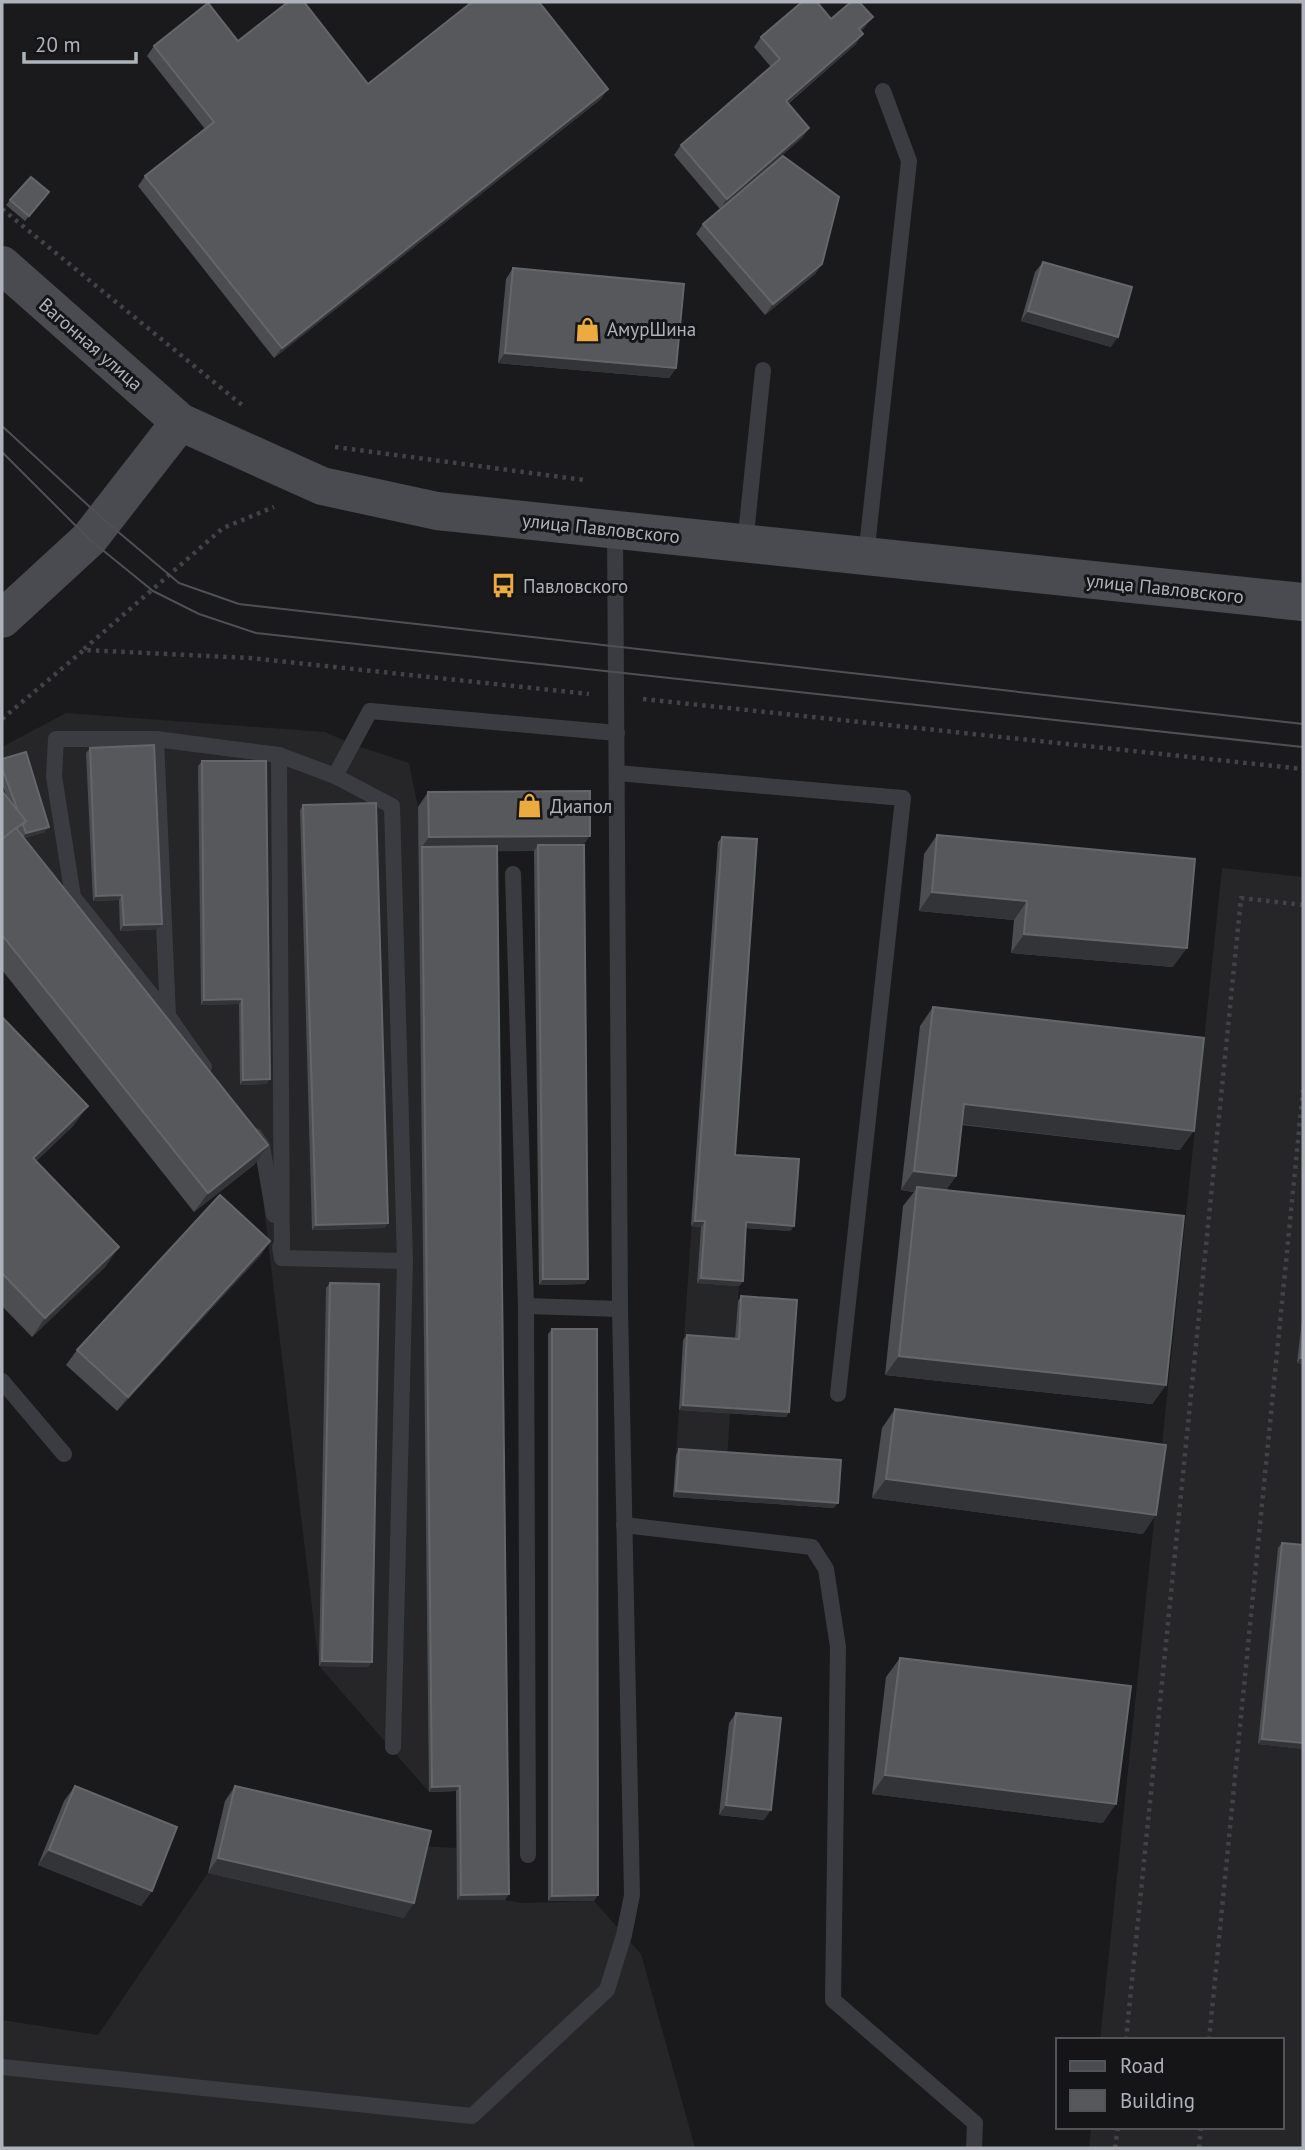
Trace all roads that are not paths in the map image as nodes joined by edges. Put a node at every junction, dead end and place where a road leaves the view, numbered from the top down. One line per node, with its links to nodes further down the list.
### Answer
1 (883, 91): 7 (lane)
2 (2, 265): 4 (street, Вагонная улица)
3 (763, 370): 6 (lane)
4 (180, 422): 5 (street, улица Павловского); 9 (street)
5 (615, 530): 6 (street, улица Павловского); 10 (lane)
6 (745, 544): 7 (street, улица Павловского)
7 (866, 556): 8 (street, улица Павловского)
8 (1303, 602)
9 (2, 619)
10 (617, 733): 13 (lane); 14 (lane)
11 (156, 739): 12 (lane); 16 (lane); 16 (lane)
12 (279, 755): 14 (lane); 19 (lane)
13 (617, 773): 22 (lane); 24 (lane)
14 (335, 776): 20 (lane)
15 (513, 874): 21 (lane)
16 (168, 1016): 17 (lane)
17 (215, 1081)
18 (246, 1124): 19 (lane)
19 (282, 1258): 20 (lane)
20 (405, 1261): 27 (lane)
21 (526, 1306): 22 (lane); 28 (lane)
22 (620, 1309): 26 (lane)
23 (2, 1381): 25 (lane)
24 (838, 1394)
25 (64, 1454)
26 (624, 1525): 29 (lane); 30 (lane)
27 (393, 1747)
28 (528, 1856)
29 (2, 2067)
30 (974, 2148)

